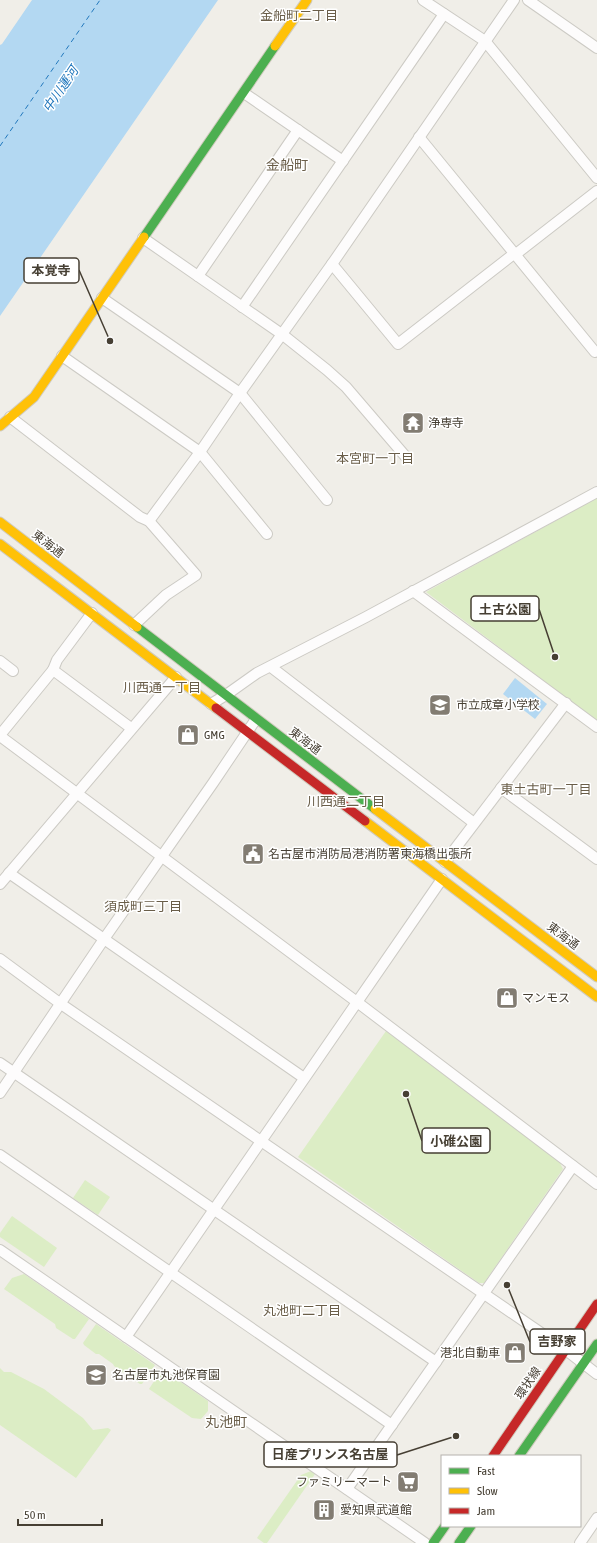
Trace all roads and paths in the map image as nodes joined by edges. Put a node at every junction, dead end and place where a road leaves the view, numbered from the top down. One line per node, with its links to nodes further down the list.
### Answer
1 (307, 0): 8 (main road)
2 (423, 0): 5 (street)
3 (514, 0): 6 (street)
4 (528, 0): 7 (street)
5 (444, 14): 6 (street); 11 (street)
6 (485, 41): 10 (street); 12 (street)
7 (597, 48)
8 (244, 93): 9 (street); 14 (main road)
9 (298, 130): 11 (street); 17 (street)
10 (419, 137): 15 (street); 16 (street)
11 (343, 161): 19 (street)
12 (597, 178)
13 (597, 191): 15 (street)
14 (143, 238): 17 (street); 18 (main road)
15 (516, 254): 16 (street); 21 (street)
16 (332, 264): 20 (street)
17 (198, 276): 19 (street)
18 (102, 298): 22 (main road); 23 (street)
19 (242, 307): 20 (street)
20 (283, 335): 23 (street); 27 (street)
21 (595, 352)
22 (62, 356): 24 (main road); 26 (street)
23 (240, 393): 26 (street); 29 (street)
24 (10, 417): 25 (main road); 30 (street)
25 (0, 426)
26 (200, 452): 30 (street); 32 (street)
27 (406, 457)
28 (597, 492): 34 (street)
29 (327, 500)
30 (149, 521): 36 (street)
31 (0, 522): 36 (main road, 東海通)
32 (267, 534)
33 (0, 544): 35 (main road)
34 (413, 591): 38 (street); 43 (street)
35 (92, 613): 39 (street); 41 (main road)
36 (134, 625): 42 (main road, 東海通)
37 (0, 661): 40 (street)
38 (271, 667): 42 (street); 52 (street)
39 (54, 670): 47 (street); 49 (street)
40 (13, 671)
41 (176, 677): 44 (main road); 47 (street)
42 (226, 695): 44 (street); 45 (main road, 東海通)
43 (566, 703): 46 (street); 50 (street)
44 (211, 704): 48 (main road)
45 (256, 719): 48 (street); 55 (main road, 東海通)
46 (597, 727)
47 (131, 728): 51 (street)
48 (247, 731): 53 (street); 57 (main road)
49 (0, 735): 51 (street)
50 (500, 788): 52 (street); 54 (street)
51 (76, 793): 53 (street); 56 (street)
52 (474, 823): 55 (street)
53 (162, 857): 59 (street); 63 (street)
54 (597, 859)
55 (445, 862): 61 (main road, 東海通)
56 (9, 873): 58 (street); 59 (street)
57 (442, 879): 62 (main road); 63 (street)
58 (0, 884)
59 (104, 939): 64 (street); 67 (street)
60 (0, 959): 64 (street)
61 (597, 977)
62 (597, 997)
63 (357, 1002): 67 (street); 71 (street)
64 (61, 1004): 66 (street); 69 (street)
65 (0, 1063): 66 (street)
66 (14, 1073): 68 (street); 73 (street)
67 (304, 1078): 69 (street)
68 (0, 1094)
69 (261, 1142): 73 (street); 76 (street)
70 (0, 1155): 75 (street)
71 (573, 1166): 72 (street); 76 (street)
72 (597, 1184)
73 (214, 1210): 75 (street); 81 (street)
74 (0, 1250): 78 (street)
75 (170, 1273): 78 (street); 84 (street)
76 (484, 1294): 80 (street); 81 (street)
77 (597, 1304): 80 (main road, 環状線)
78 (126, 1337): 87 (street)
79 (597, 1344): 82 (main road)
80 (566, 1350): 82 (street); 85 (main road, 環状線)
81 (436, 1362): 84 (street)
82 (583, 1364): 83 (street); 86 (main road)
83 (597, 1374)
84 (392, 1425): 87 (street)
85 (494, 1455)
86 (520, 1455)
87 (347, 1489): 91 (street)
88 (597, 1518): 94 (street)
89 (444, 1527): 92 (main road)
90 (470, 1527): 93 (main road)
91 (425, 1543)
92 (433, 1543)
93 (459, 1543)
94 (580, 1543)

